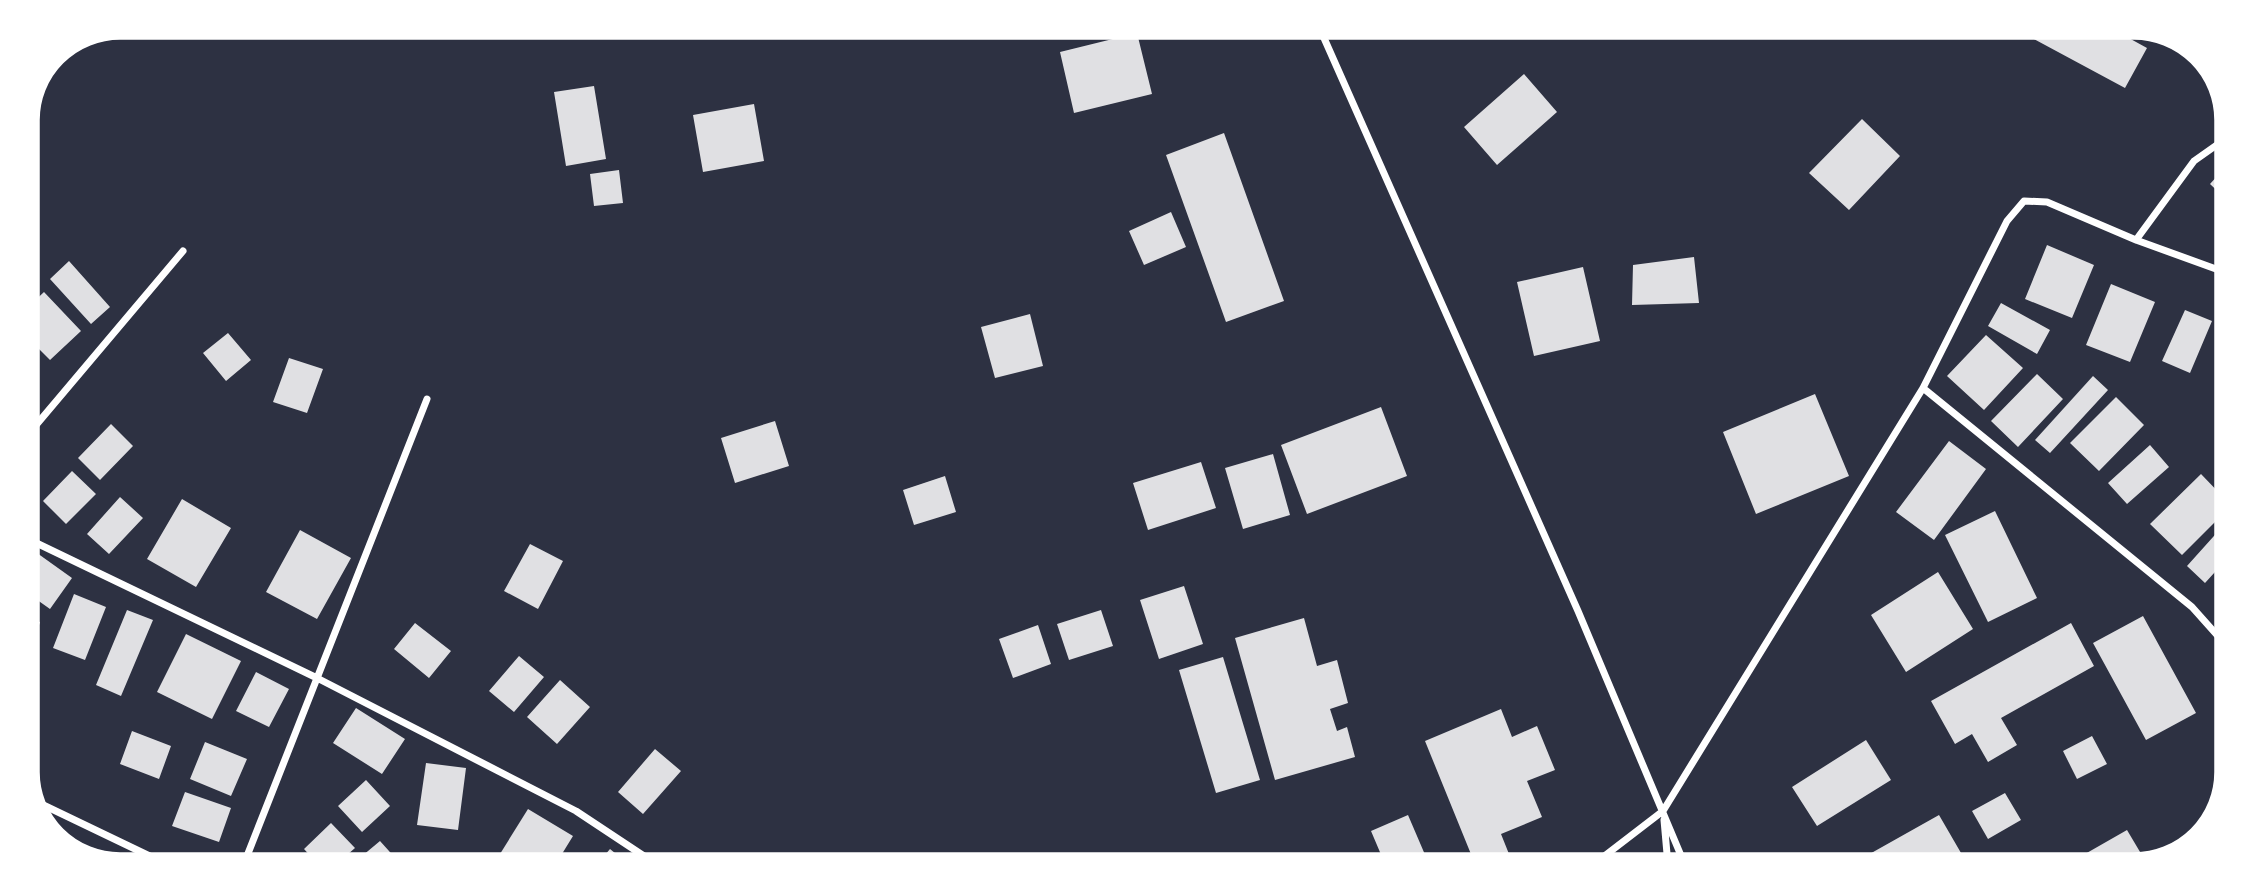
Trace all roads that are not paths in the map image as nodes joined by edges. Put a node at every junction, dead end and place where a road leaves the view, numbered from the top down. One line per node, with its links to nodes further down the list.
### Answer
1 (1324, 39): 13 (street)
2 (2216, 145): 3 (street)
3 (2136, 240): 5 (street); 6 (street)
4 (183, 251): 8 (street)
5 (2216, 269)
6 (1923, 388): 10 (street); 13 (street)
7 (427, 399): 11 (street)
8 (39, 422)
9 (39, 544): 11 (street)
10 (2216, 634)
11 (317, 678): 15 (street); 16 (street)
12 (46, 806): 14 (street)
13 (1664, 811): 17 (street); 18 (street); 19 (street)
14 (145, 854)
15 (248, 854)
16 (641, 854)
17 (1607, 854)
18 (1667, 854)
19 (1681, 854)

